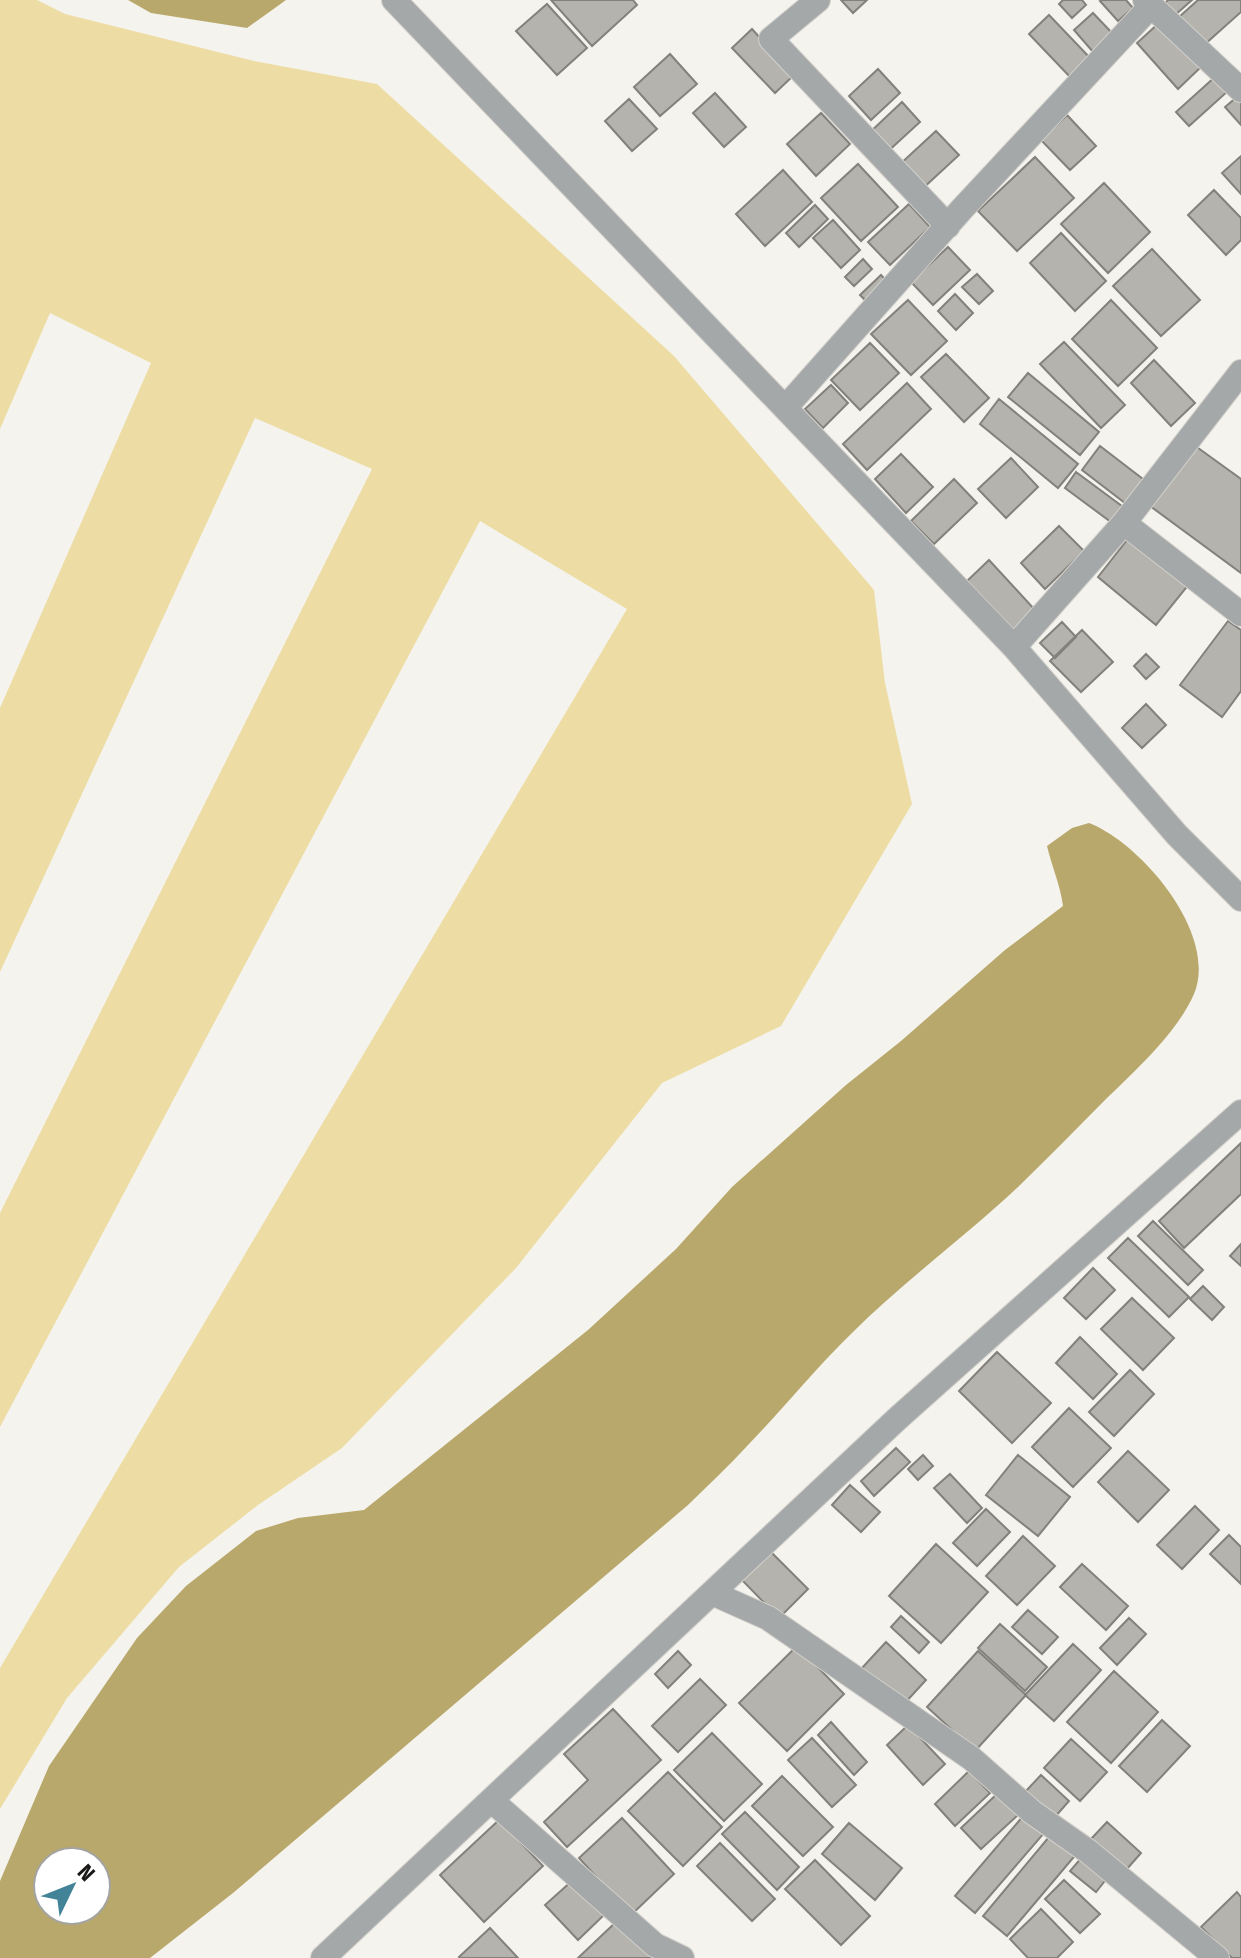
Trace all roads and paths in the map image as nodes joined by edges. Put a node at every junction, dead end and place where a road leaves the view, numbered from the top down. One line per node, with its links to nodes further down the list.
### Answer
1 (394, 0): 7 (street)
2 (818, 0): 5 (street)
3 (1148, 3): 4 (street); 5 (street)
4 (1241, 90)
5 (948, 226): 7 (street)
6 (1241, 372): 8 (street)
7 (785, 408): 10 (street)
8 (1124, 523): 9 (street); 10 (street)
9 (1241, 614)
10 (1014, 647): 11 (street)
11 (1241, 899)
12 (1241, 1112): 13 (street)
13 (712, 1593): 14 (street); 17 (street)
14 (492, 1801): 15 (street); 16 (street)
15 (323, 1958)
16 (682, 1958)
17 (1217, 1958)

